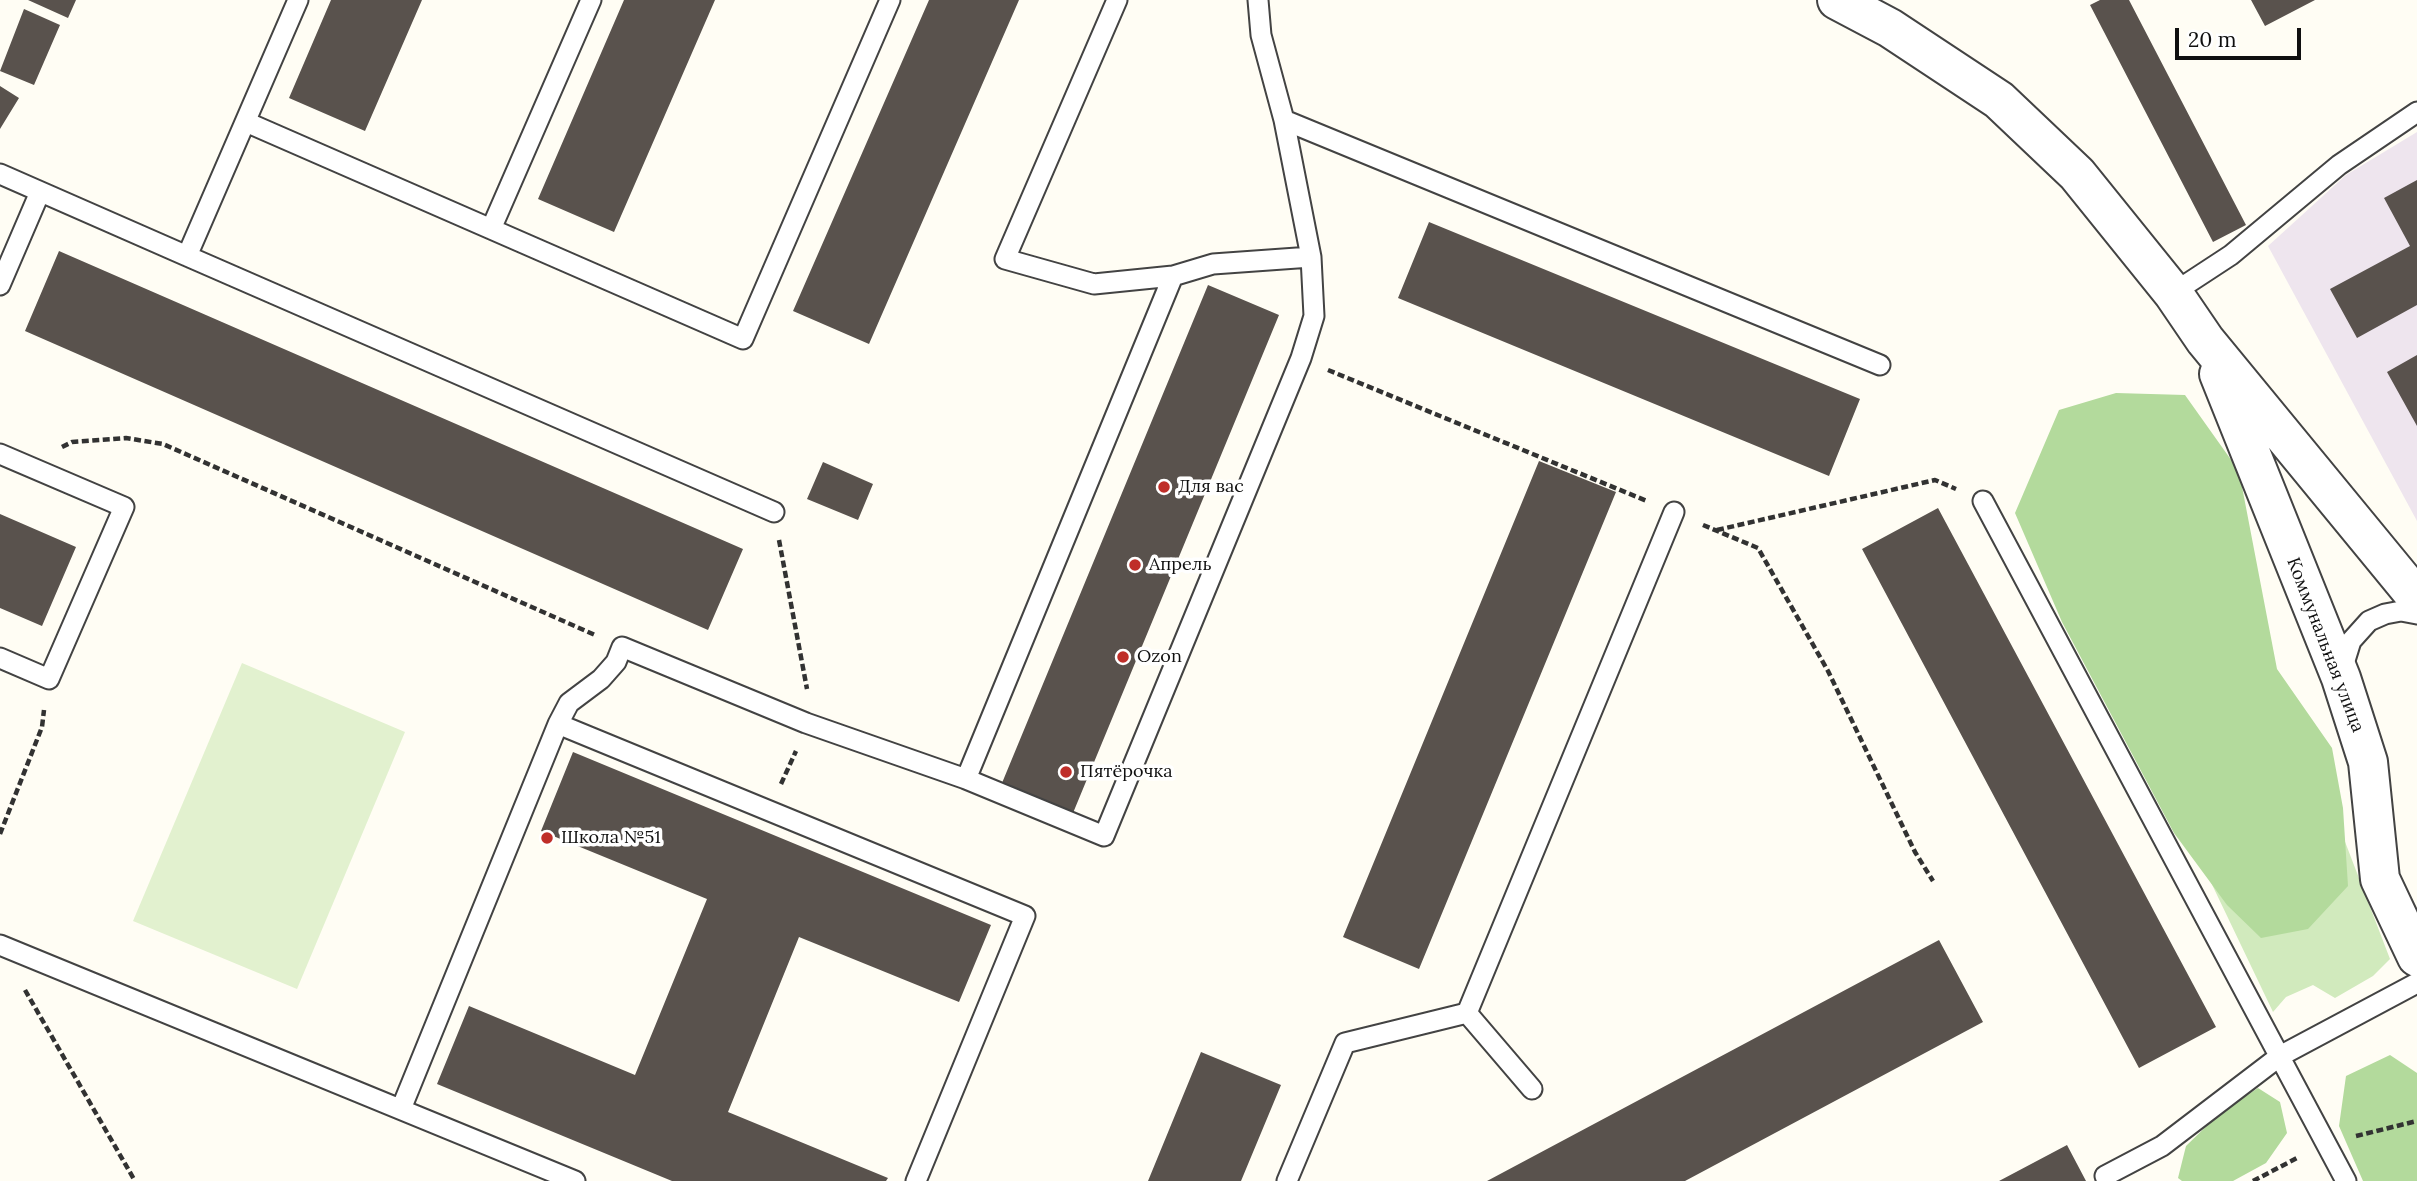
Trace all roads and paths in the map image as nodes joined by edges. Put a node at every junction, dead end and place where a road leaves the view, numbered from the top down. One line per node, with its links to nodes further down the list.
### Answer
1 (298, 0): 9 (lane)
2 (591, 0): 12 (lane)
3 (890, 0): 12 (lane)
4 (1117, 0): 15 (lane)
5 (1258, 0): 8 (lane)
6 (1837, 0): 17 (street, Коммунальная улица)
7 (2417, 112): 17 (lane)
8 (1284, 120): 14 (lane); 20 (lane)
9 (246, 122): 12 (lane); 13 (lane)
10 (0, 174): 11 (lane)
11 (40, 192): 13 (lane); 16 (lane)
12 (491, 229)
13 (187, 256): 24 (lane)
14 (1311, 257): 15 (lane); 19 (lane)
15 (1173, 276): 35 (lane)
16 (0, 285)
17 (2173, 293): 18 (street, Коммунальная улица)
18 (2205, 340): 27 (street, Коммунальная улица); 31 (street, Коммунальная улица)
19 (1301, 358): 25 (path); 35 (lane)
20 (1880, 365)
21 (0, 454): 22 (lane)
22 (23, 464): 29 (path); 32 (lane)
23 (1983, 501): 26 (path); 44 (lane)
24 (774, 512): 33 (path)
25 (1674, 512): 26 (path); 43 (lane)
26 (1716, 530): 38 (path)
27 (2417, 598)
28 (2417, 614): 31 (lane)
29 (622, 647): 33 (lane); 34 (lane)
30 (0, 657): 32 (lane)
31 (2341, 678): 40 (street, Коммунальная улица)
32 (49, 679): 37 (path)
33 (806, 723): 35 (lane); 36 (path)
34 (558, 724): 36 (lane); 46 (lane)
35 (965, 779)
36 (769, 811): 52 (lane)
37 (0, 834)
38 (1933, 881)
39 (0, 945): 46 (lane)
40 (2417, 957)
41 (20, 982): 50 (path)
42 (2417, 983): 44 (lane)
43 (1467, 1013): 45 (lane); 53 (lane)
44 (2280, 1056): 48 (lane); 49 (lane)
45 (1532, 1088)
46 (401, 1109): 51 (lane)
47 (2417, 1121): 48 (path)
48 (2326, 1143): 54 (path); 55 (lane)
49 (2105, 1176)
50 (135, 1181)
51 (575, 1181)
52 (916, 1181)
53 (1287, 1181)
54 (2253, 1181)
55 (2346, 1181)

